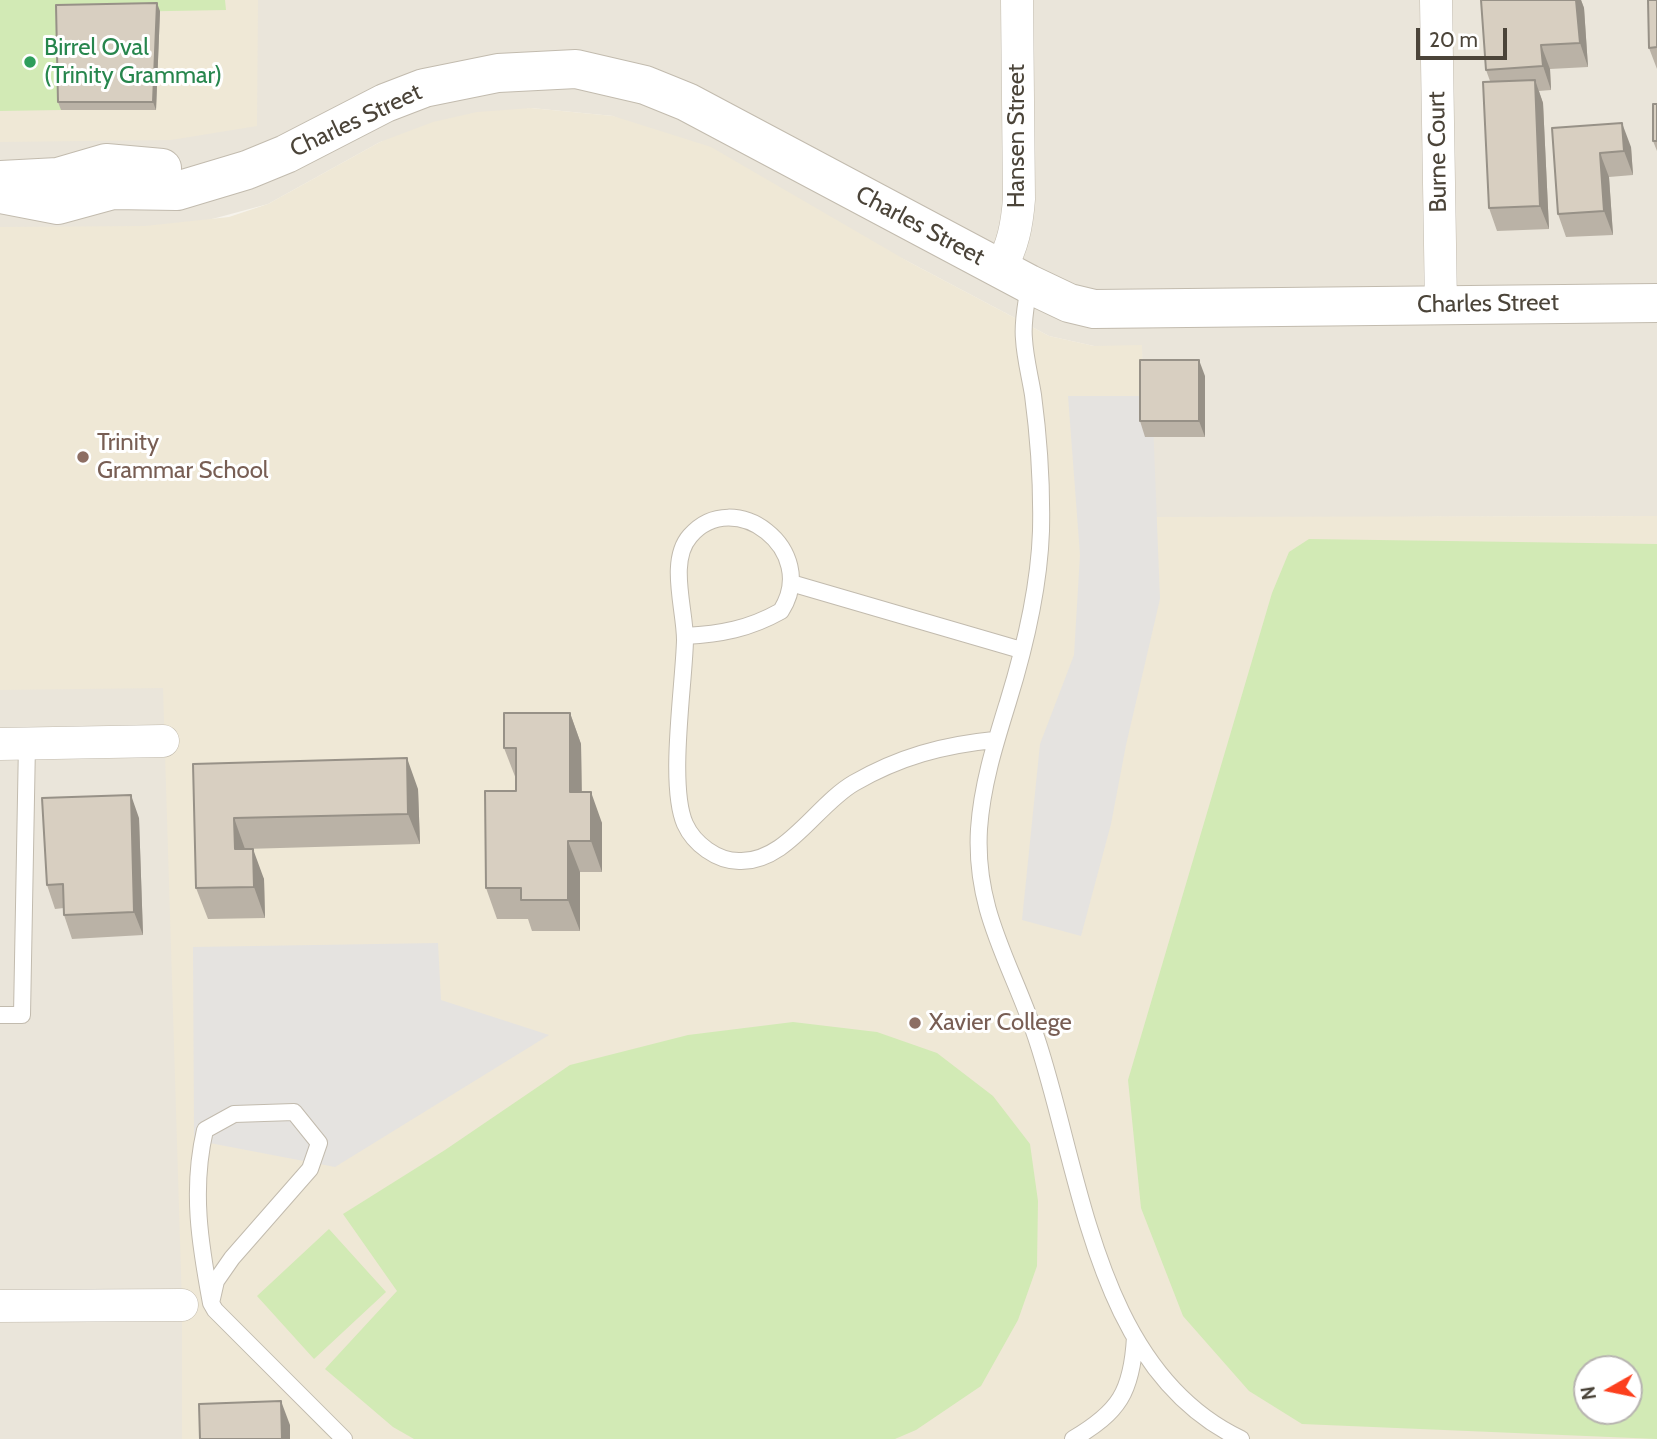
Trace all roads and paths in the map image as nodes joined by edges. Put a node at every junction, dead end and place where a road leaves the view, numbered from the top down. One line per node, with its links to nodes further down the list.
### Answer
1 (1017, 0): 6 (street, Hansen Street)
2 (1436, 0): 8 (street, Burne Court)
3 (219, 177): 4 (street, Charles Street); 5 (street, Charles Street); 6 (street, Charles Street)
4 (0, 180)
5 (0, 194)
6 (1015, 276): 8 (street, Charles Street); 11 (lane)
7 (1657, 303): 8 (street, Charles Street)
8 (1441, 305)
9 (791, 583): 10 (lane); 10 (lane); 11 (lane)
10 (685, 636): 12 (lane)
11 (1021, 650): 12 (lane)
12 (994, 740): 18 (lane)
13 (163, 741): 14 (street)
14 (14, 744): 15 (lane)
15 (0, 1015)
16 (197, 1304): 16 (lane); 17 (street); 19 (lane)
17 (0, 1306)
18 (1135, 1338): 20 (lane); 21 (lane)
19 (344, 1439)
20 (1073, 1439)
21 (1241, 1439)

